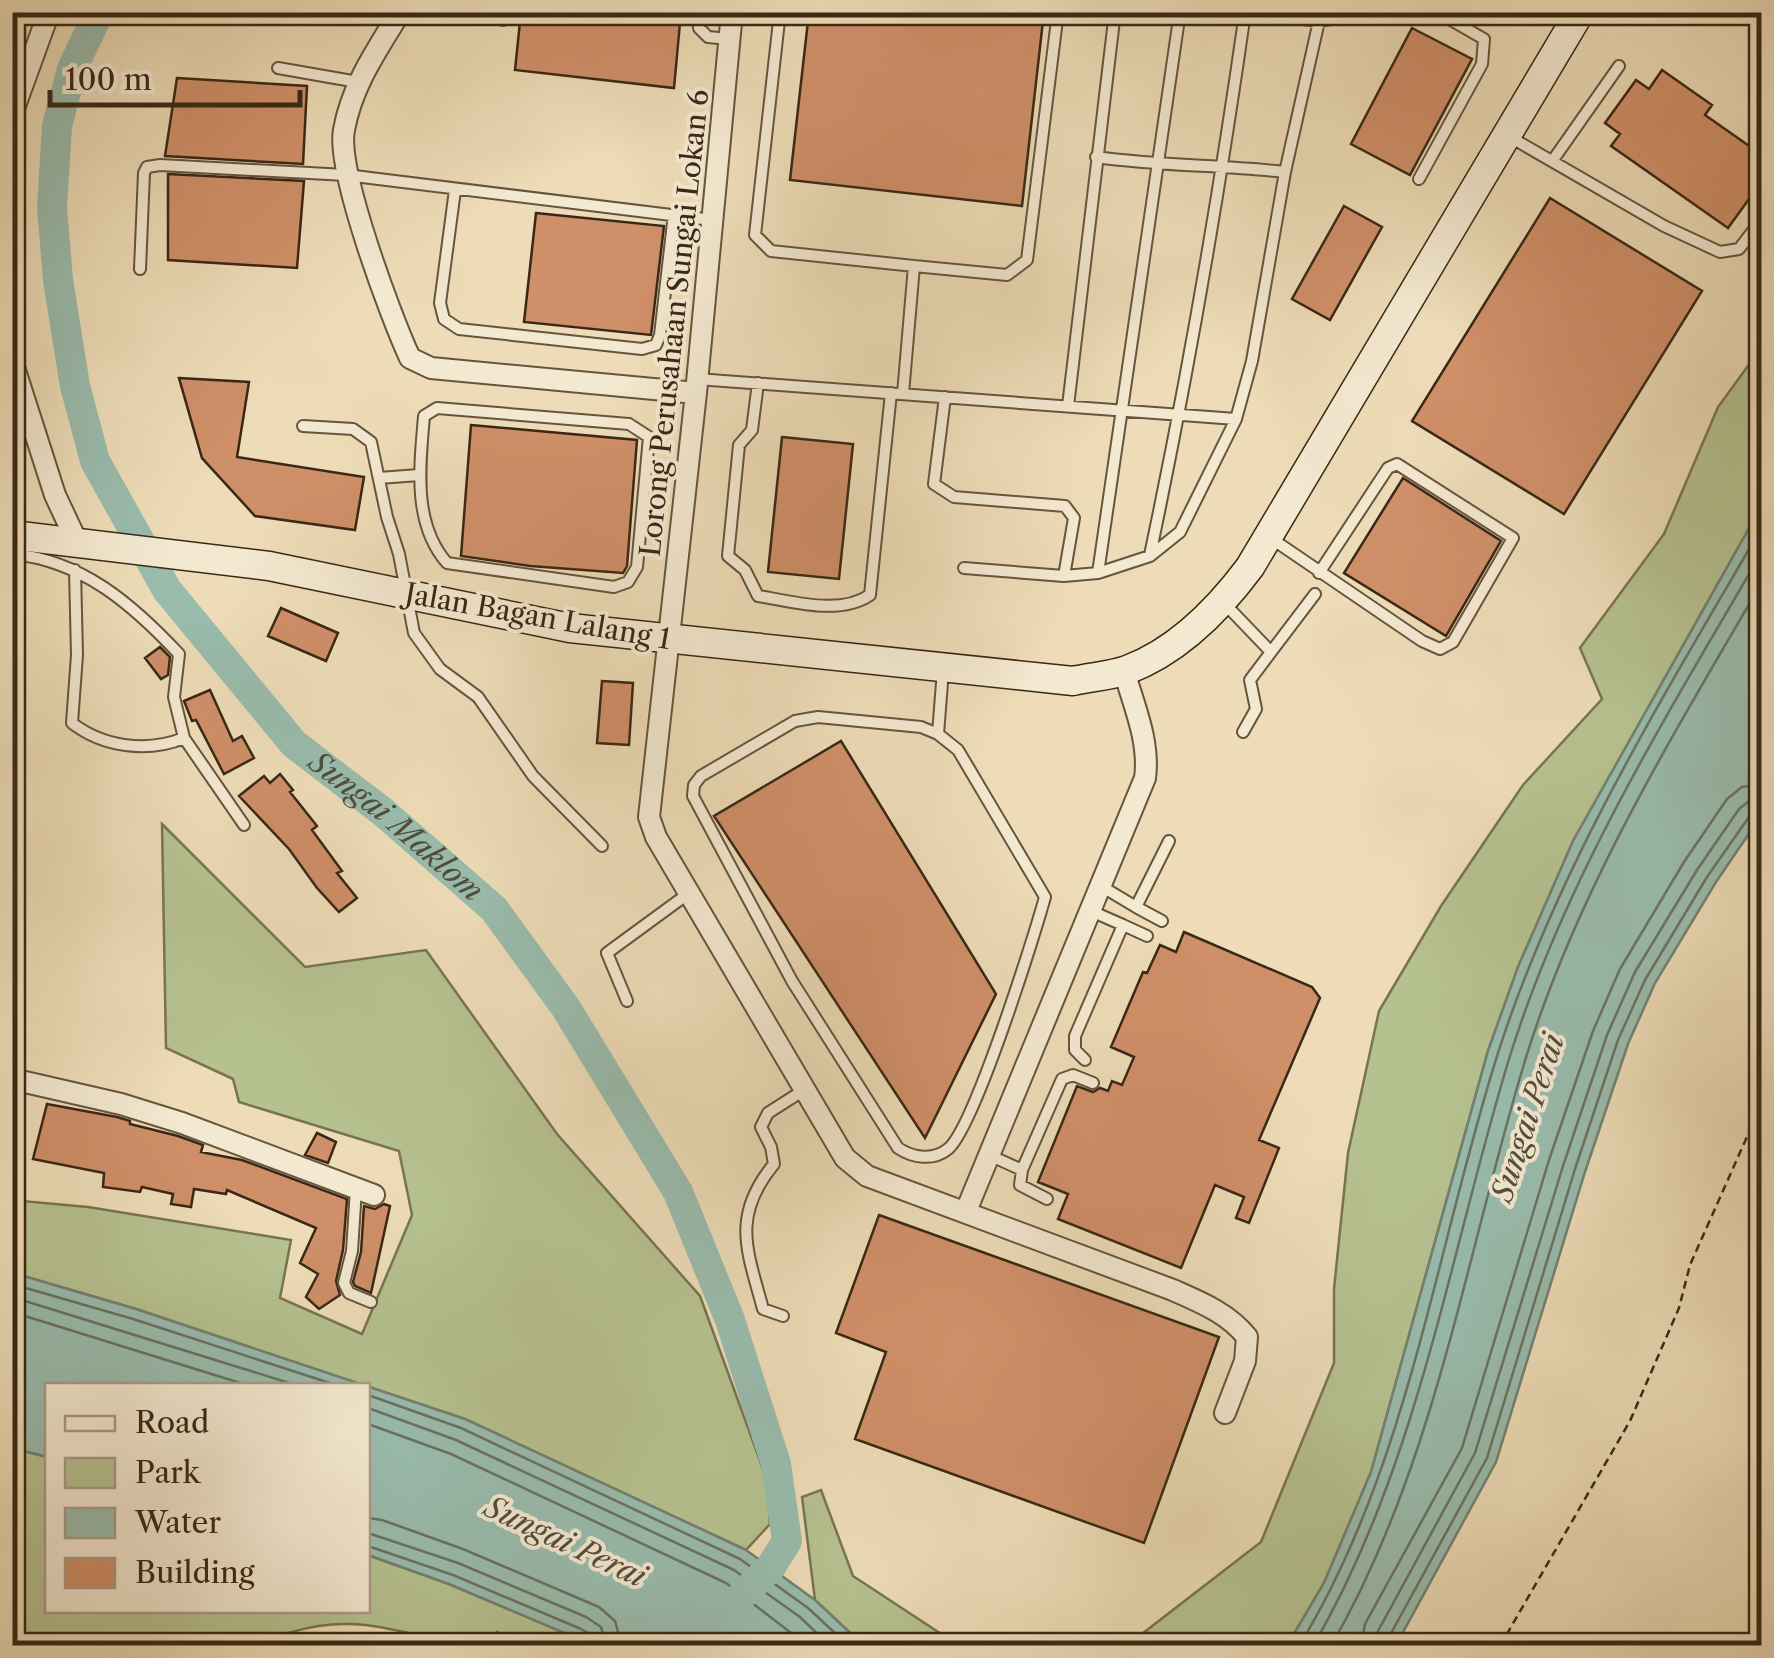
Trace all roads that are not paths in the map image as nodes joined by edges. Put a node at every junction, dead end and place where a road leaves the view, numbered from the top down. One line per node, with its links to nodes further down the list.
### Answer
1 (49, 12): 18 (street)
2 (400, 12): 17 (street)
3 (700, 12): 14 (lane)
4 (732, 12): 14 (street, Lorong Perusahaan Sungai Lokan 6)
5 (780, 12): 31 (lane)
6 (1058, 12): 31 (lane)
7 (1115, 12): 20 (lane)
8 (1180, 12): 23 (lane)
9 (1376, 12): 13 (lane)
10 (1437, 12): 26 (lane)
11 (1580, 12): 19 (main road, Jalan Bagan Lalang 1)
12 (1244, 13): 13 (lane); 22 (lane)
13 (1318, 21): 24 (lane)
14 (729, 39): 30 (street, Lorong Perusahaan Sungai Lokan 6)
15 (1619, 66): 21 (lane)
16 (278, 68): 17 (lane)
17 (358, 82): 25 (street)
18 (12, 114)
19 (1505, 134): 21 (lane); 46 (main road, Jalan Bagan Lalang 1)
20 (1096, 157): 23 (lane); 38 (lane)
21 (1553, 160): 29 (lane)
22 (1223, 165): 23 (lane); 24 (lane); 40 (lane)
23 (1159, 166): 39 (lane)
24 (1285, 172): 41 (lane)
25 (346, 175): 27 (lane); 32 (lane); 35 (street)
26 (1420, 179)
27 (455, 190): 28 (lane); 28 (lane)
28 (674, 214): 30 (lane)
29 (1762, 219)
30 (713, 220): 35 (street, Lorong Perusahaan Sungai Lokan 6)
31 (914, 266): 36 (lane)
32 (140, 269)
33 (12, 362): 47 (street)
34 (758, 383): 35 (lane); 36 (lane); 36 (lane)
35 (697, 386): 58 (street, Lorong Perusahaan Sungai Lokan 6)
36 (897, 393): 37 (lane)
37 (945, 397): 38 (lane); 54 (lane)
38 (1068, 406): 39 (lane)
39 (1121, 410): 40 (lane); 52 (lane)
40 (1180, 414): 41 (lane); 49 (lane)
41 (1236, 419): 49 (lane)
42 (303, 426): 44 (lane)
43 (419, 475): 43 (lane); 44 (lane)
44 (379, 478): 55 (lane)
45 (12, 535): 47 (main road, Jalan Bagan Lalang 1)
46 (1270, 538): 53 (lane); 57 (main road, Jalan Bagan Lalang 1)
47 (82, 542): 55 (main road, Jalan Bagan Lalang 1)
48 (12, 554): 51 (lane)
49 (1150, 556): 52 (lane)
50 (964, 568): 54 (lane)
51 (75, 570): 64 (lane); 64 (lane)
52 (1098, 573): 54 (lane)
53 (1319, 573): 53 (lane)
54 (1064, 576)
55 (407, 594): 58 (main road, Jalan Bagan Lalang 1); 67 (lane)
56 (1315, 594): 59 (lane)
57 (1224, 602): 59 (lane); 61 (main road, Jalan Bagan Lalang 1)
58 (670, 640): 60 (main road, Jalan Bagan Lalang 1); 69 (street, Lorong Perusahaan Sungai Lokan 6)
59 (1271, 652): 62 (lane)
60 (943, 669): 61 (main road, Jalan Bagan Lalang 1); 63 (lane)
61 (1124, 671): 68 (street)
62 (1243, 732)
63 (938, 734): 63 (lane)
64 (184, 738): 65 (lane)
65 (244, 825)
66 (1168, 841): 70 (lane)
67 (602, 846)
68 (1102, 886): 70 (lane); 71 (street)
69 (688, 893): 75 (lane); 79 (street, Lorong Perusahaan Sungai Lokan 6)
70 (1136, 907): 72 (lane)
71 (1091, 911): 73 (lane); 80 (street)
72 (1162, 921)
73 (1124, 926): 74 (lane); 76 (lane)
74 (1147, 936)
75 (627, 1001)
76 (1085, 1060)
77 (12, 1079): 82 (street)
78 (1093, 1083): 81 (lane)
79 (805, 1089): 84 (street, Lorong Perusahaan Sungai Lokan 6); 86 (lane)
80 (988, 1154): 81 (lane); 84 (street)
81 (1022, 1170): 83 (lane)
82 (365, 1191): 85 (lane)
83 (1046, 1199)
84 (966, 1211): 87 (street, Lorong Perusahaan Sungai Lokan 6)
85 (371, 1302)
86 (783, 1316)
87 (1224, 1413)

